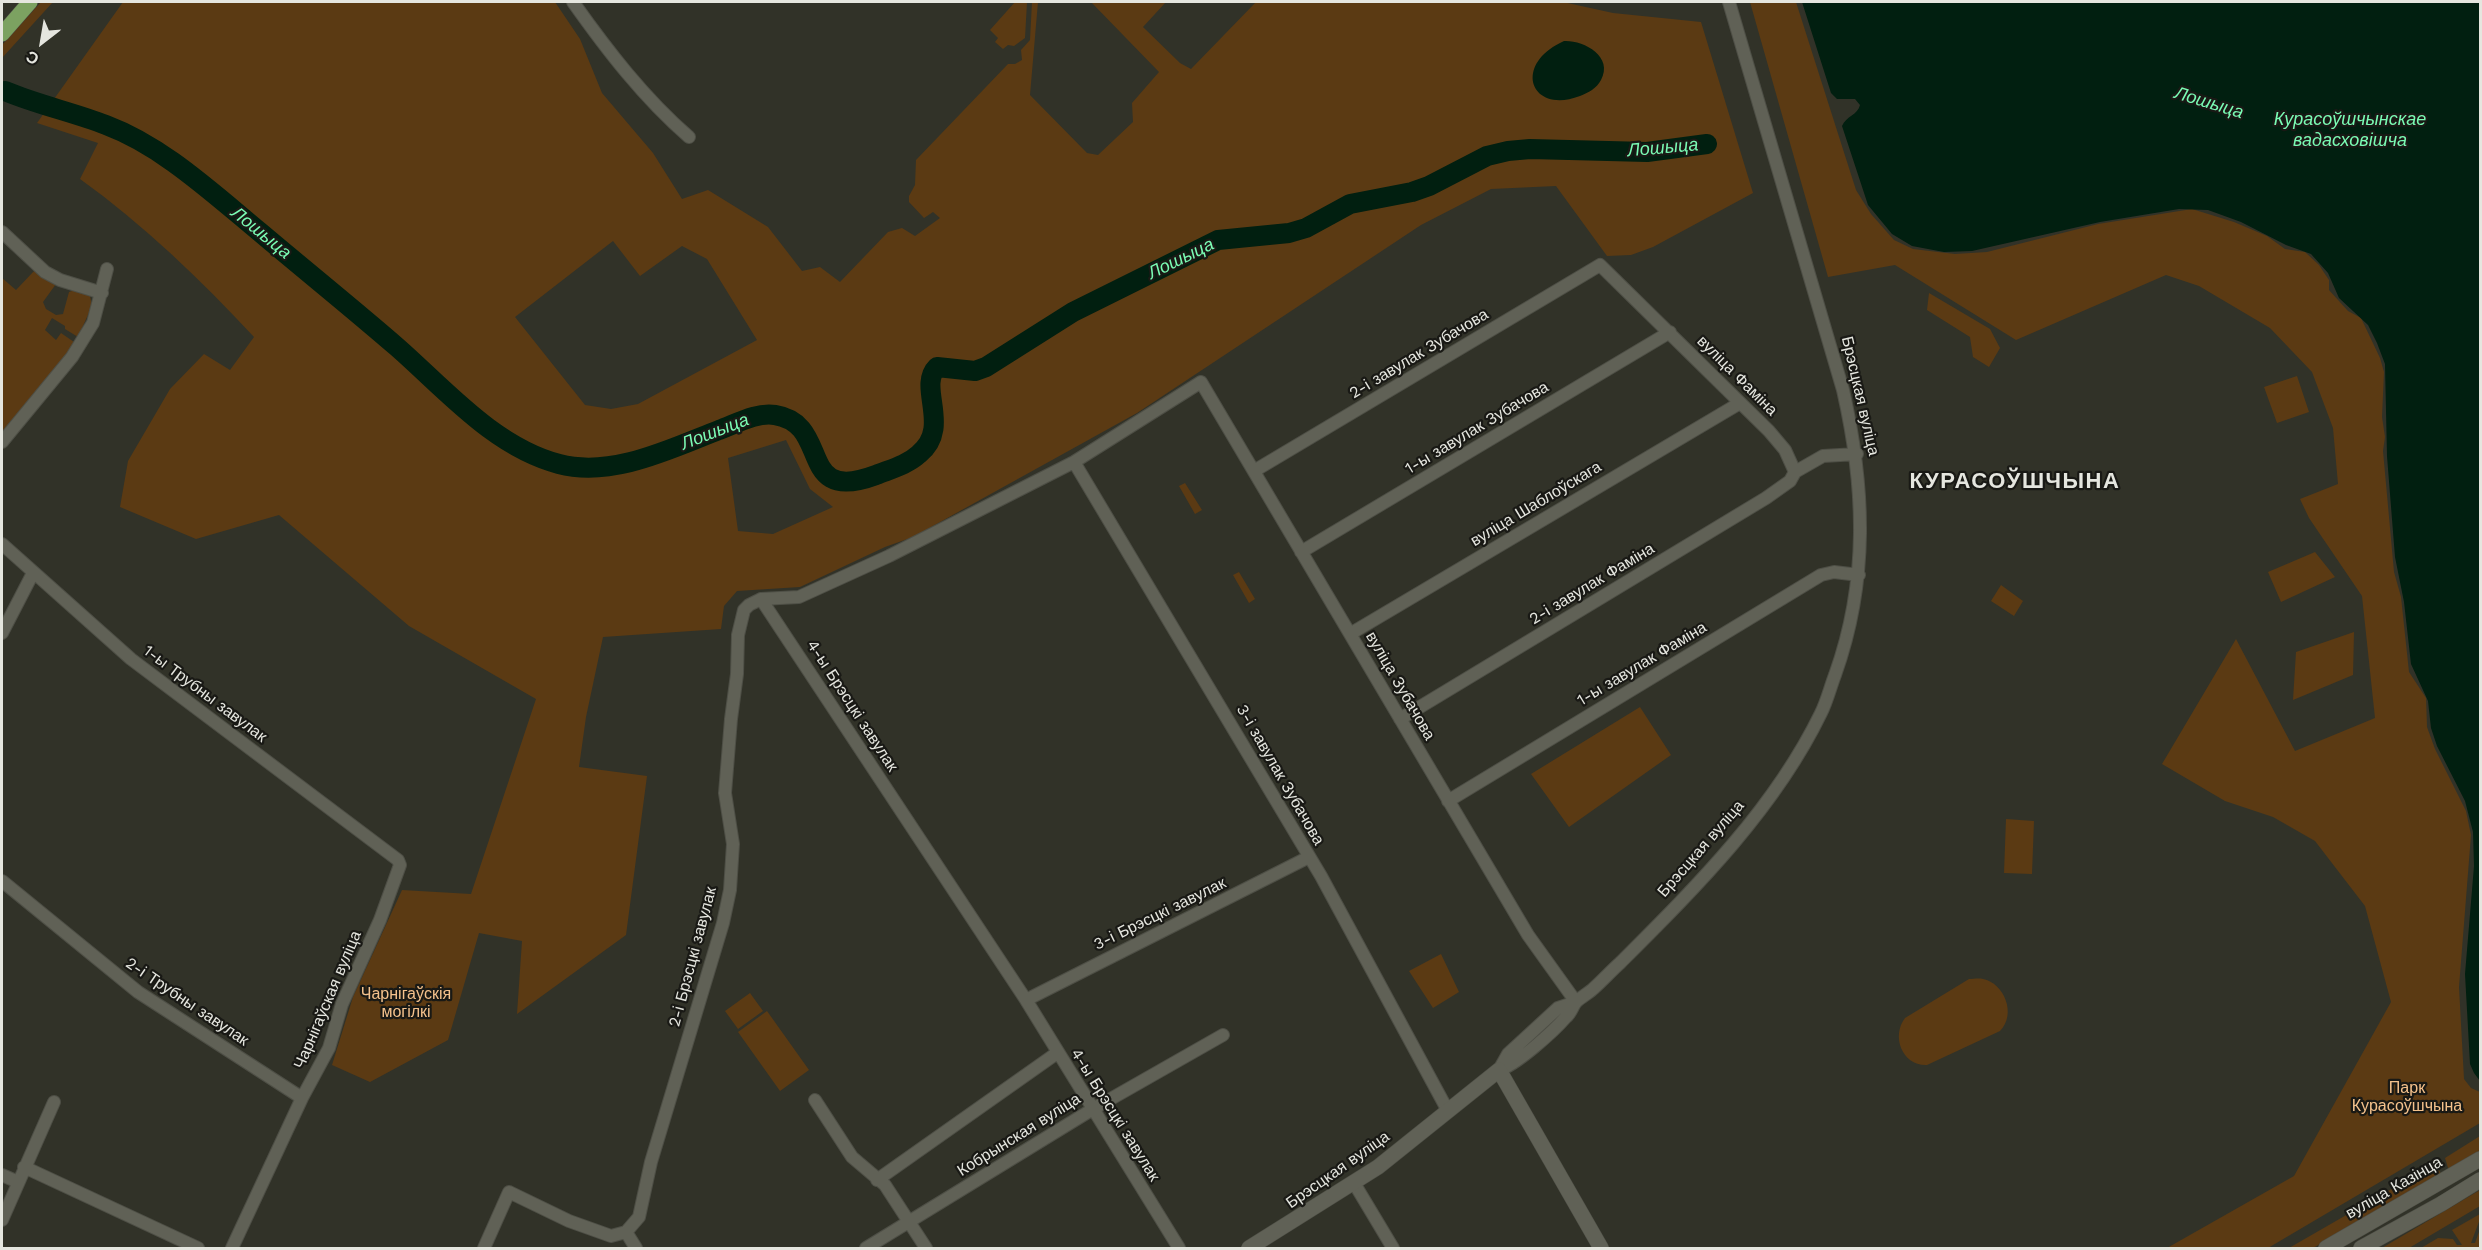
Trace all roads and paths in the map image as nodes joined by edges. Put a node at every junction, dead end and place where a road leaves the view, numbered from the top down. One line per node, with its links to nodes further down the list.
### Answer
1 (30, 2): 4 (main road)
2 (573, 2): 5 (street)
3 (1729, 2): 13 (street, Брэсцкая вуліца)
4 (2, 34)
5 (689, 137)
6 (2, 232): 9 (street)
7 (1600, 265): 10 (street, вуліца Фаміна); 15 (street, 2-і завулак Зубачова)
8 (107, 269): 9 (street)
9 (102, 292): 12 (street)
10 (1670, 332): 11 (street, вуліца Фаміна); 18 (street, 1-ы завулак Зубачова)
11 (1740, 403): 16 (street, вуліца Фаміна); 23 (street, вуліца Шаблоўскага)
12 (2, 442)
13 (1857, 454): 16 (street); 20 (street, Брэсцкая вуліца)
14 (1074, 462): 15 (street, вуліца Зубачова); 21 (street); 26 (street, 3-і завулак Зубачова)
15 (1254, 471): 18 (street, вуліца Зубачова)
16 (1795, 472): 24 (street, 2-і завулак Фаміна)
17 (2, 544): 19 (street, 1-ы Трубны завулак)
18 (1301, 552): 23 (street, вуліца Зубачова)
19 (33, 573): 22 (street); 27 (street, 1-ы Трубны завулак)
20 (1859, 575): 25 (street, 1-ы завулак Фаміна); 30 (street, Брэсцкая вуліца)
21 (761, 599): 29 (street, 4-ы Брэсцкі завулак); 50 (street, 2-і Брэсцкі завулак)
22 (2, 633)
23 (1350, 634): 24 (street, вуліца Зубачова)
24 (1400, 719): 25 (street, вуліца Зубачова)
25 (1448, 801): 30 (street, вуліца Зубачова)
26 (1309, 857): 29 (street, 3-і Брэсцкі завулак); 38 (street, 3-і завулак Зубачова)
27 (398, 860): 34 (street, Чарнігаўская вуліца)
28 (2, 881): 34 (street, 2-і Трубны завулак)
29 (1026, 1000): 32 (street, 4-ы Брэсцкі завулак)
30 (1576, 1002): 33 (street, Брэсцкая вуліца)
31 (1223, 1035): 37 (street, Кобрынская вуліца)
32 (1057, 1053): 37 (street, 4-ы Брэсцкі завулак); 42 (street)
33 (1499, 1070): 38 (street, Брэсцкая вуліца); 60 (street)
34 (302, 1098): 52 (street, Чарнігаўская вуліца)
35 (815, 1100): 42 (street)
36 (54, 1102): 40 (street)
37 (1093, 1109): 49 (street, Кобрынская вуліца); 57 (street, 4-ы Брэсцкі завулак)
38 (1448, 1111): 45 (street, Брэсцкая вуліца)
39 (2481, 1159): 46 (street, вуліца Казінца)
40 (24, 1167): 44 (street); 51 (street)
41 (2, 1175): 44 (street)
42 (877, 1180): 49 (street)
43 (2481, 1180): 47 (street)
44 (18, 1182): 48 (street)
45 (1354, 1183): 58 (street, Брэсцкая вуліца); 59 (street)
46 (2433, 1188): 47 (street); 61 (street, вуліца Казінца)
47 (2441, 1204): 62 (street)
48 (2, 1220)
49 (910, 1222): 55 (street, Кобрынская вуліца); 56 (street)
50 (626, 1232): 53 (street); 54 (street)
51 (198, 1248)
52 (232, 1248)
53 (484, 1248)
54 (636, 1248)
55 (866, 1248)
56 (926, 1248)
57 (1179, 1248)
58 (1249, 1248)
59 (1393, 1248)
60 (1601, 1248)
61 (2326, 1248)
62 (2361, 1248)

